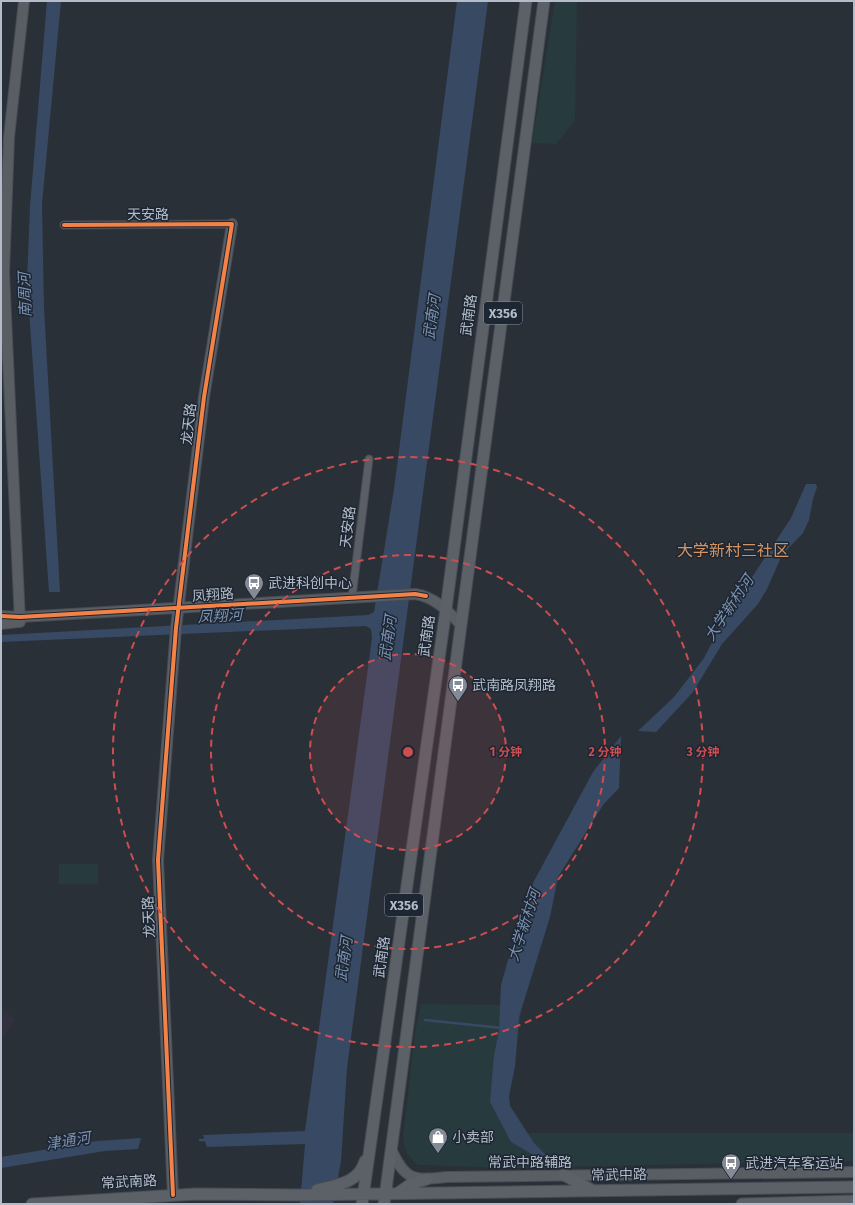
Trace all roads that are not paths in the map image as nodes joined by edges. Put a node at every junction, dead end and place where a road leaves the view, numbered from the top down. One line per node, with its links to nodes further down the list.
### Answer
1 (24, 1): 12 (street)
2 (526, 1): 10 (main road, 武南路 / X356)
3 (544, 1): 14 (main road, X356)
4 (232, 224): 5 (street, 天安路); 9 (street, 龙天路)
5 (64, 225)
6 (369, 459): 7 (street, 天安路)
7 (352, 598): 8 (street, 凤翔路); 9 (street, 凤翔路)
8 (366, 600): 9 (street, 凤翔路); 10 (street, 凤翔路)
9 (178, 611): 12 (street, 凤翔路); 24 (street, 龙天路)
10 (445, 613): 14 (street, 凤翔路); 15 (main road, 武南路 / X356)
11 (1, 616): 12 (street, 凤翔路)
12 (20, 619): 13 (street, 凤翔路)
13 (1, 624)
14 (461, 626): 16 (main road, X356)
15 (372, 1136): 21 (main road); 25 (main road, 武南路 / X356)
16 (391, 1149): 19 (street, 常武中路辅路); 26 (main road, X356)
17 (854, 1172): 18 (street, 常武中路辅路)
18 (564, 1175): 19 (street, 常武中路辅路); 22 (main road)
19 (427, 1179): 23 (main road)
20 (854, 1187): 22 (main road, 常武中路)
21 (341, 1189): 24 (main road, 常武南路); 25 (main road)
22 (592, 1190): 23 (main road, 常武中路)
23 (398, 1193): 26 (main road, 常武中路)
24 (173, 1195): 30 (main road, 常武南路)
25 (363, 1199): 26 (main road, 常武中路)
26 (385, 1199)
27 (854, 1201): 29 (main road)
28 (790, 1203): 29 (main road); 31 (main road)
29 (816, 1203)
30 (32, 1204)
31 (742, 1204)

